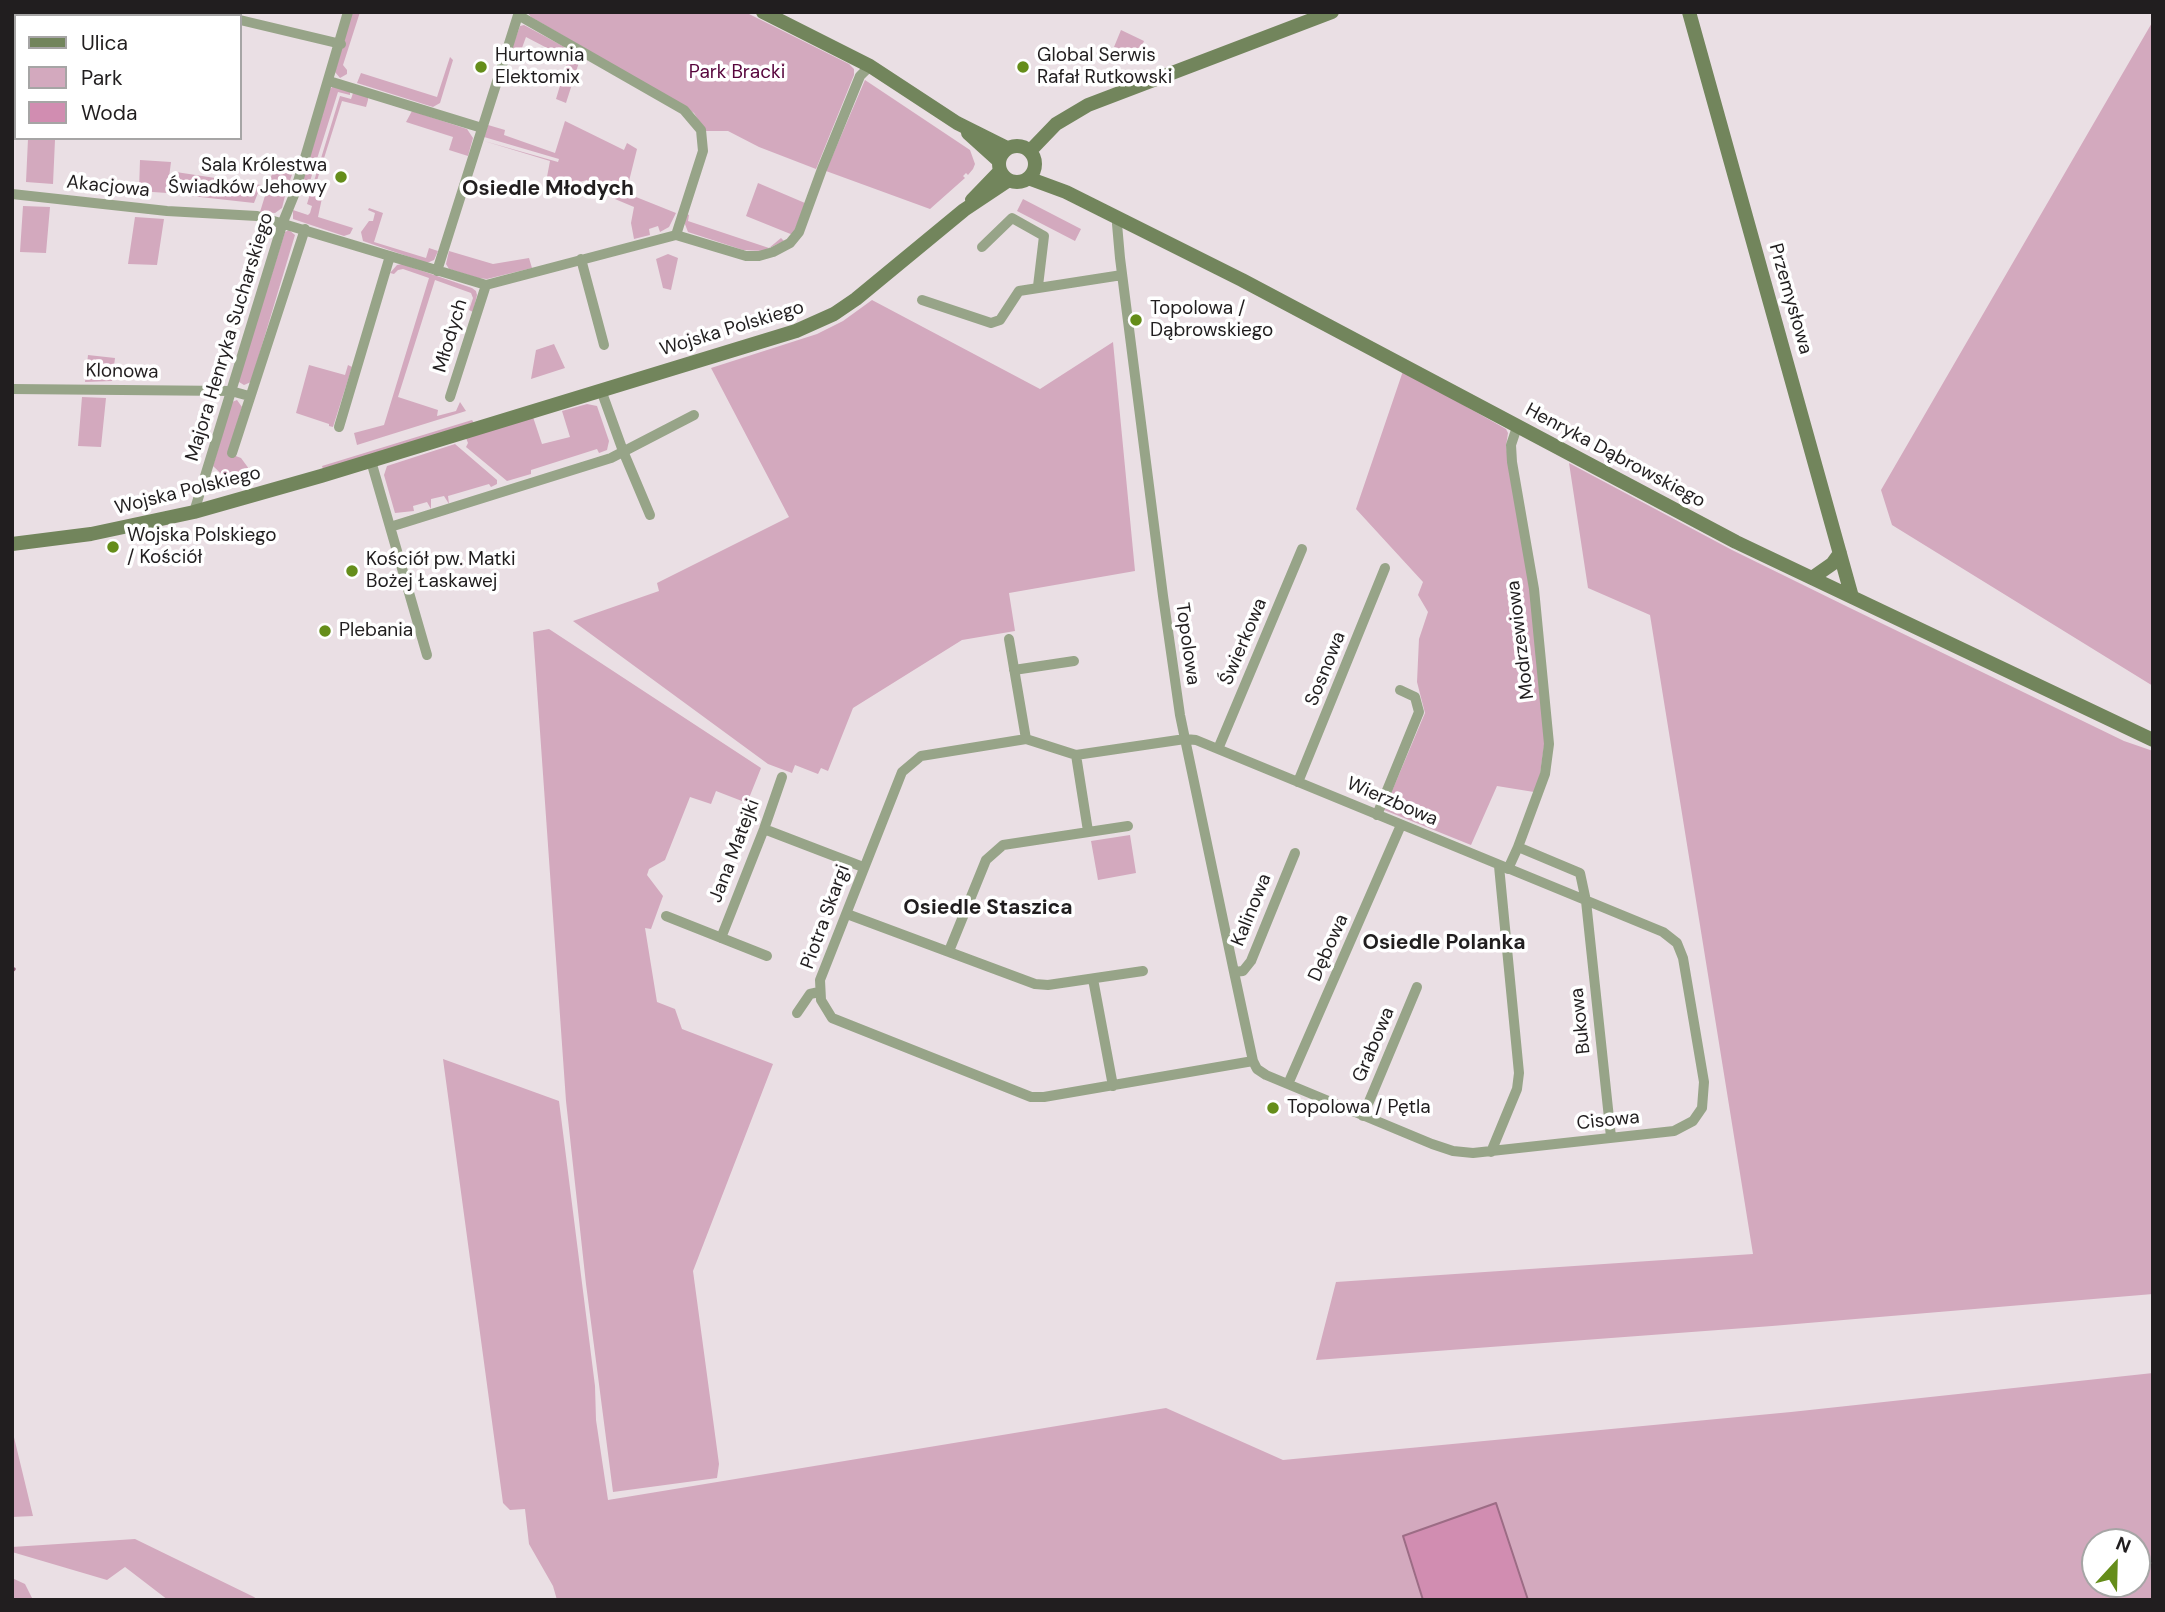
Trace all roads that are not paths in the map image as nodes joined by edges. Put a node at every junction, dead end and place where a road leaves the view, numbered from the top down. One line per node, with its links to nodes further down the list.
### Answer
1 (348, 12): 7 (street, Majora Henryka Sucharskiego)
2 (764, 12): 8 (street)
3 (1332, 12): 11 (street)
4 (1689, 12): 44 (street, Przemysłowa)
5 (519, 14): 10 (street); 18 (street)
6 (242, 20): 7 (street)
7 (341, 44): 9 (street, Majora Henryka Sucharskiego)
8 (870, 66): 12 (street); 18 (street)
9 (328, 80): 10 (street); 16 (street, Majora Henryka Sucharskiego)
10 (482, 128): 22 (street)
11 (1030, 151): 12 (street); 13 (street)
12 (1004, 165): 13 (street); 29 (street, Wojska Polskiego)
13 (1032, 173): 15 (street, Henryka Dąbrowskiego)
14 (12, 194): 16 (street, Akacjowa)
15 (1118, 218): 23 (street, Topolowa); 35 (street, Henryka Dąbrowskiego)
16 (283, 222): 17 (street, Akacjowa); 30 (street, Majora Henryka Sucharskiego)
17 (305, 229): 20 (street, Akacjowa); 31 (street)
18 (676, 235): 21 (street)
19 (982, 247): 25 (street)
20 (390, 256): 22 (street, Akacjowa); 34 (street)
21 (581, 259): 24 (street); 27 (street)
22 (437, 271): 24 (street, Akacjowa)
23 (1122, 275): 25 (street); 54 (street, Topolowa)
24 (486, 285): 32 (street, Młodych)
25 (1038, 286): 26 (street)
26 (922, 300)
27 (604, 345)
28 (12, 389): 30 (street, Klonowa)
29 (601, 390): 36 (street); 38 (street, Wojska Polskiego)
30 (231, 391): 31 (street, Klonowa); 39 (street, Majora Henryka Sucharskiego)
31 (249, 396): 37 (street)
32 (450, 397)
33 (695, 415): 36 (street)
34 (339, 427)
35 (1517, 427): 46 (street, Henryka Dąbrowskiego); 65 (street, Modrzewiowa)
36 (623, 451): 40 (street); 41 (street)
37 (232, 453)
38 (371, 461): 39 (street, Wojska Polskiego); 41 (street)
39 (194, 512): 42 (street, Wojska Polskiego)
40 (650, 515)
41 (390, 527): 49 (street)
42 (12, 544)
43 (1302, 549): 56 (street, Świerkowa)
44 (1840, 553): 46 (street); 47 (street, Przemysłowa)
45 (1385, 568): 59 (street, Sosnowa)
46 (1812, 578): 47 (street, Henryka Dąbrowskiego)
47 (1852, 597): 55 (street, Henryka Dąbrowskiego)
48 (1009, 639): 51 (street)
49 (427, 655)
50 (1074, 661): 51 (street)
51 (1014, 670): 53 (street)
52 (1400, 690): 60 (street)
53 (1026, 739): 57 (street, Piotra Skargi); 67 (street, Piotra Skargi)
54 (1185, 739): 56 (street, Wierzbowa); 57 (street, Piotra Skargi); 76 (street, Topolowa)
55 (2153, 740)
56 (1218, 749): 59 (street, Wierzbowa)
57 (1076, 755): 64 (street)
58 (782, 777): 63 (street, Jana Matejki)
59 (1298, 782): 60 (street, Wierzbowa)
60 (1377, 815): 61 (street, Wierzbowa)
61 (1401, 825): 68 (street, Wierzbowa); 82 (street, Dębowa)
62 (1128, 826): 64 (street)
63 (764, 829): 67 (street); 72 (street, Jana Matejki)
64 (1088, 831): 73 (street)
65 (1518, 847): 68 (street, Modrzewiowa); 69 (street, Bukowa)
66 (1295, 853): 76 (street, Kalinowa)
67 (863, 867): 70 (street, Piotra Skargi)
68 (1504, 868): 69 (street, Wierzbowa); 86 (street)
69 (1586, 901): 85 (street, Bukowa); 85 (street, Cisowa)
70 (847, 914): 73 (street); 79 (street, Piotra Skargi)
71 (666, 916): 72 (street)
72 (721, 937): 74 (street)
73 (949, 951): 77 (street)
74 (767, 956)
75 (1143, 971): 77 (street)
76 (1234, 972): 81 (street, Topolowa)
77 (1093, 979): 83 (street)
78 (1417, 987): 84 (street, Grabowa)
79 (819, 992): 80 (street); 83 (street, Piotra Skargi)
80 (797, 1013)
81 (1255, 1065): 82 (street, Cisowa); 83 (street, Piotra Skargi)
82 (1287, 1084): 84 (street, Cisowa)
83 (1112, 1086)
84 (1363, 1116): 86 (street, Cisowa)
85 (1611, 1137): 86 (street, Cisowa)
86 (1491, 1152)

